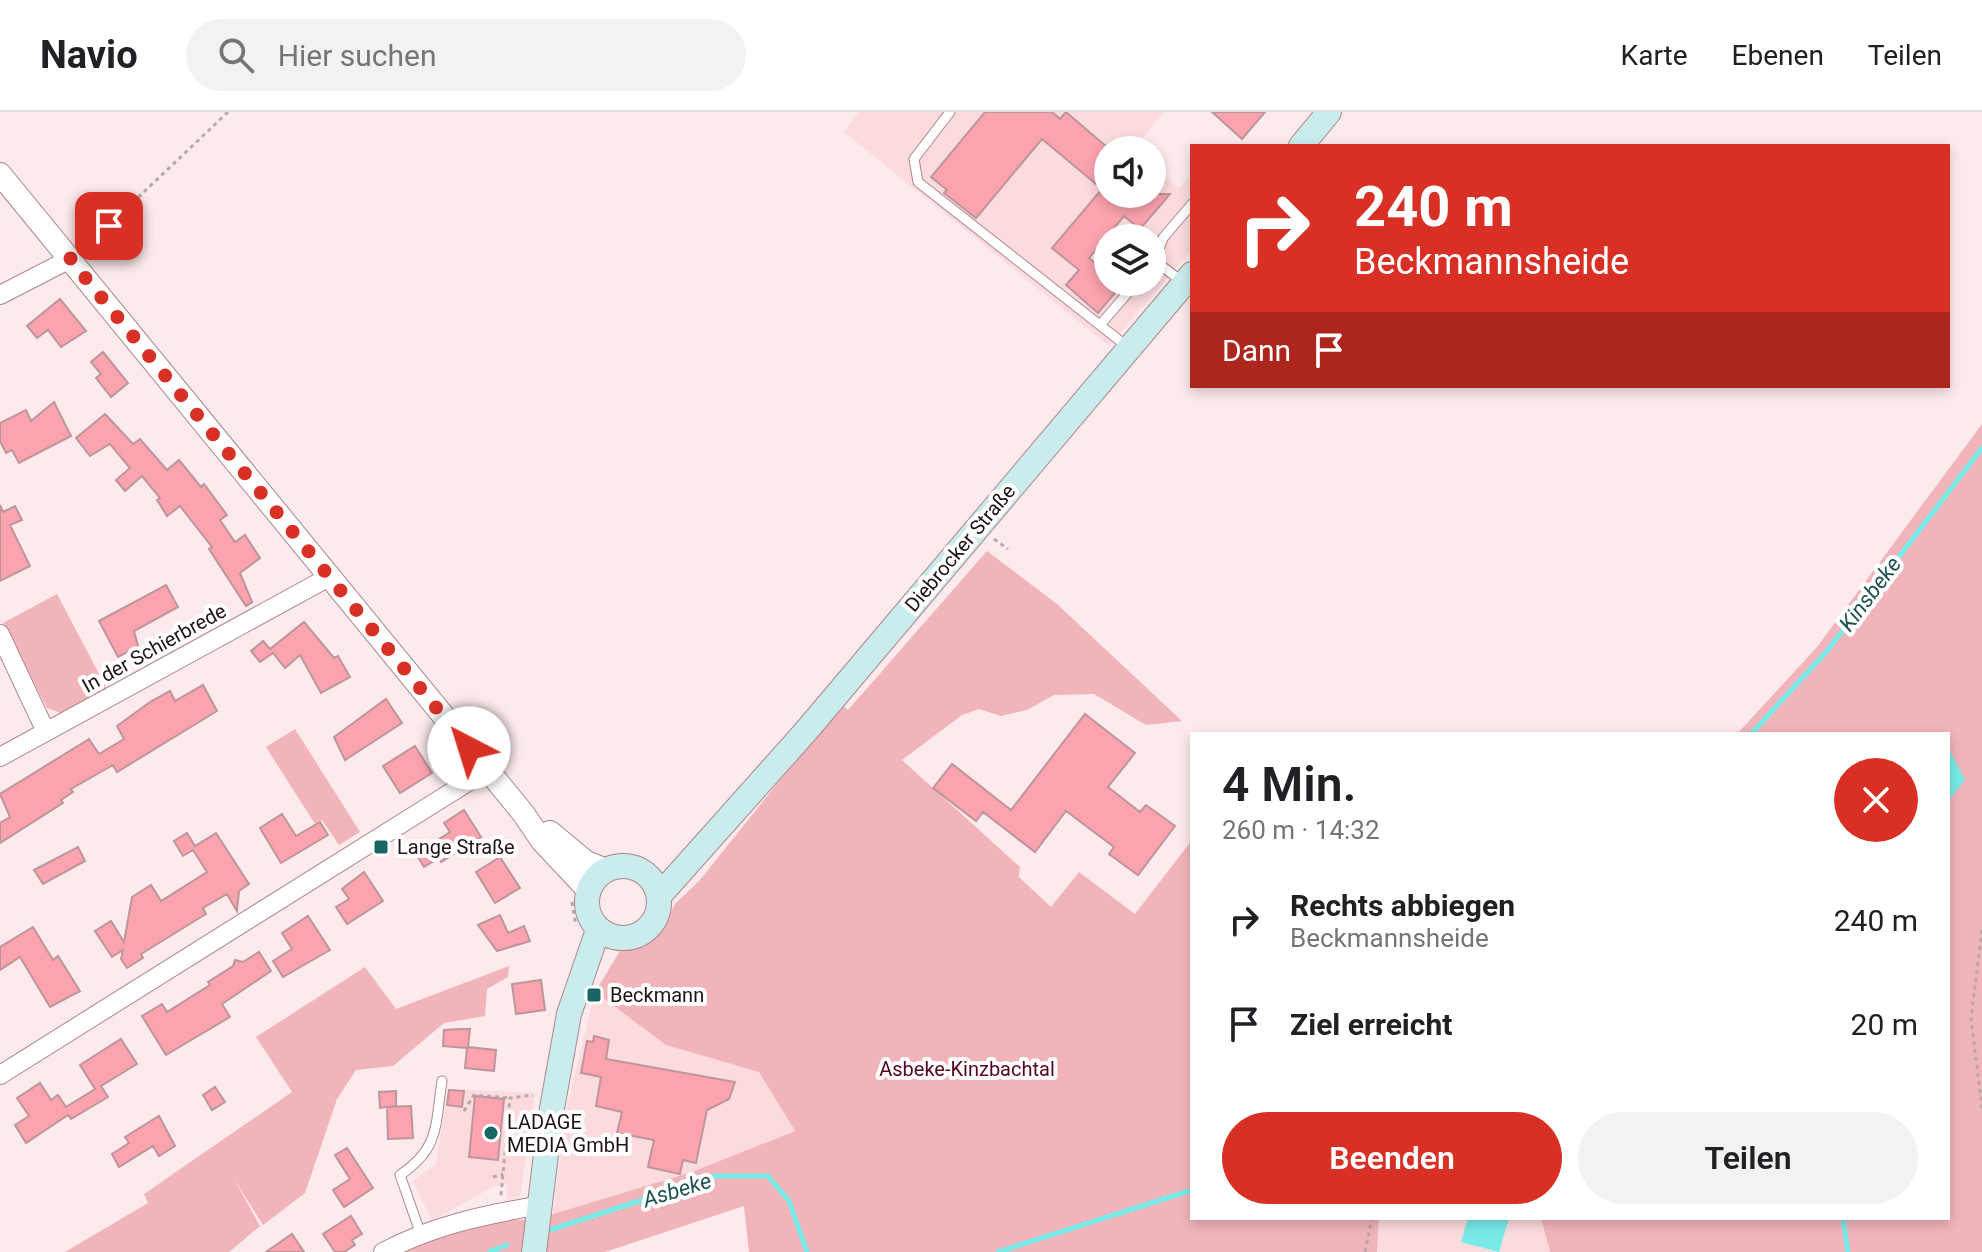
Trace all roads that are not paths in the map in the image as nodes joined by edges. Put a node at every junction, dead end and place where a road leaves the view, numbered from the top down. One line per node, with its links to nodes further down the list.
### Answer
1 (950, 112): 12 (lane)
2 (1329, 112): 3 (main road)
3 (1303, 144)
4 (0, 174): 7 (street)
5 (1190, 206): 6 (lane)
6 (1166, 234)
7 (70, 259): 10 (street); 14 (street)
8 (1166, 269): 9 (lane)
9 (1188, 278): 13 (main road, Diebrocker Straße)
10 (0, 295)
11 (1125, 296): 12 (lane)
12 (1100, 325): 13 (lane)
13 (1129, 348): 20 (main road, Diebrocker Straße)
14 (329, 577): 16 (street, In der Schierbrede); 18 (street)
15 (0, 634): 16 (street)
16 (46, 732): 17 (street, In der Schierbrede)
17 (0, 757)
18 (487, 770): 19 (street); 26 (street)
19 (523, 813): 21 (street); 23 (street)
20 (726, 820): 22 (main road, Diebrocker Straße); 24 (main road, Diebrocker Straße)
21 (606, 870): 22 (main road); 23 (main road)
22 (644, 873): 24 (main road)
23 (588, 890): 25 (main road)
24 (659, 896): 25 (main road)
25 (608, 934): 28 (main road)
26 (0, 1075)
27 (442, 1081): 29 (lane)
28 (541, 1205): 29 (street); 31 (main road)
29 (420, 1232): 30 (street)
30 (383, 1252)
31 (534, 1252)

